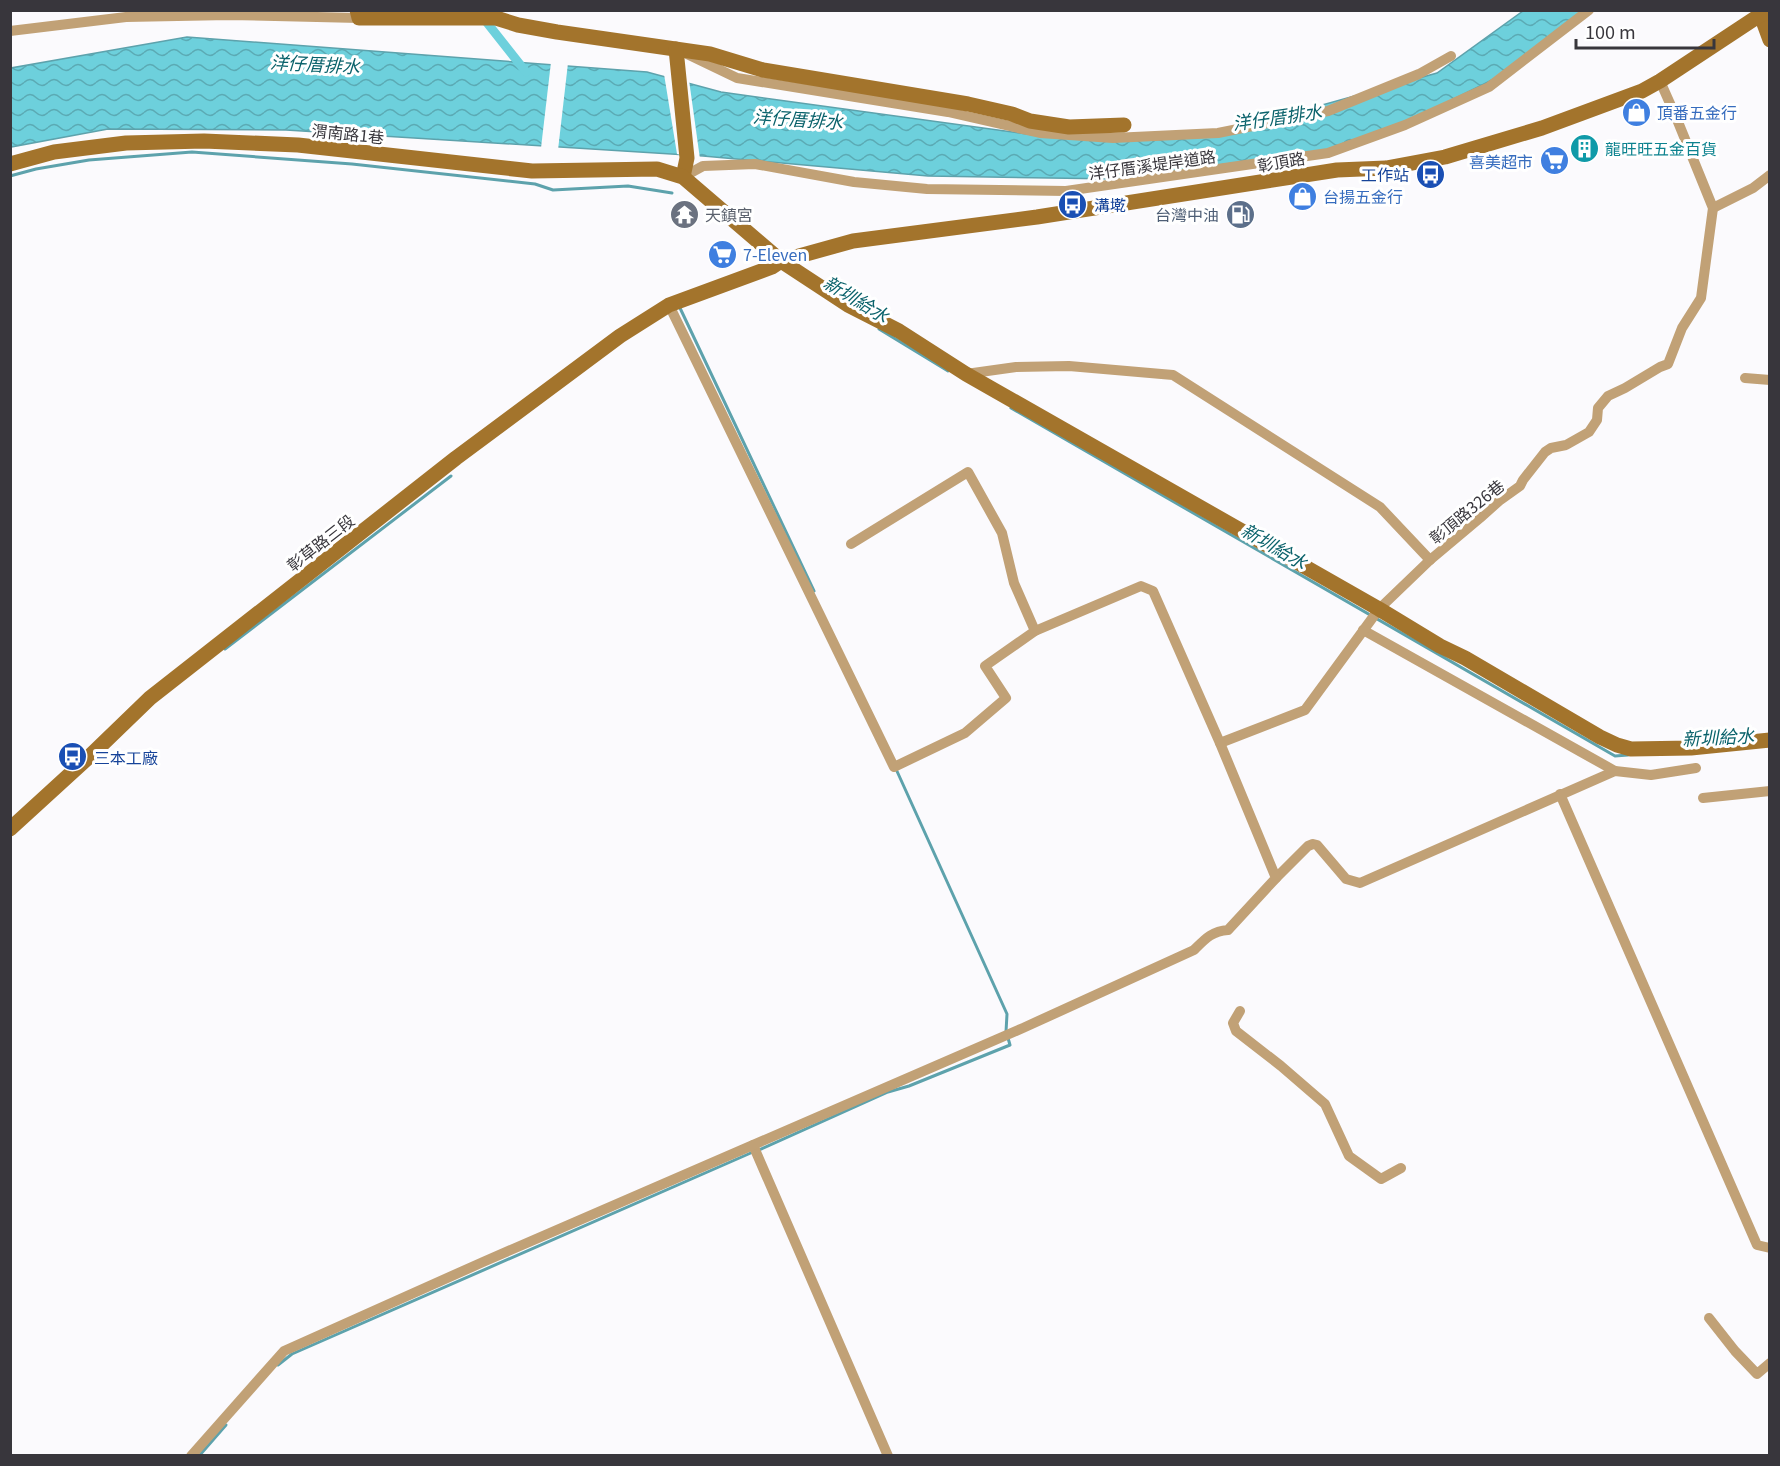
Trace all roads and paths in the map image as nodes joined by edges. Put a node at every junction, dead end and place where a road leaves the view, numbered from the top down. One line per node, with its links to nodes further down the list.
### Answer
1 (1589, 10): 14 (street, 洋仔厝溪堤岸道路)
2 (1763, 12): 7 (street); 10 (street, 彰頂路)
3 (358, 14): 5 (street); 6 (street)
4 (495, 14): 5 (street); 8 (street)
5 (442, 16)
6 (15, 30)
7 (1770, 40)
8 (676, 49): 9 (street, 洋仔厝溪堤岸道路); 11 (street); 14 (street)
9 (1451, 56)
10 (1660, 81): 15 (street, 彰頂路326巷); 16 (street, 彰頂路)
11 (1124, 125)
12 (10, 164): 14 (street, 渭南路1巷)
13 (1770, 175): 15 (street)
14 (683, 177): 16 (street)
15 (1713, 208): 22 (street, 彰頂路326巷)
16 (777, 264): 17 (street, 彰頂路); 18 (street)
17 (669, 305): 24 (street); 32 (street, 彰草路三段)
18 (966, 374): 22 (street); 23 (street)
19 (1745, 378): 20 (street)
20 (1770, 380)
21 (850, 544): 24 (street)
22 (1430, 560): 23 (street, 彰頂路326巷)
23 (1372, 618): 25 (street); 26 (street, 彰頂路326巷); 28 (street)
24 (1035, 631): 26 (street)
25 (1770, 740)
26 (1220, 743): 33 (street)
27 (1696, 768): 28 (street)
28 (1615, 771): 30 (street)
29 (1770, 791): 31 (street)
30 (1560, 794): 33 (street); 37 (street)
31 (1703, 798)
32 (10, 829)
33 (1276, 878): 35 (street)
34 (1240, 1011): 36 (street)
35 (753, 1145): 40 (street); 41 (street)
36 (1401, 1168)
37 (1770, 1248)
38 (1709, 1318): 39 (street)
39 (1770, 1364)
40 (191, 1455)
41 (888, 1455)

